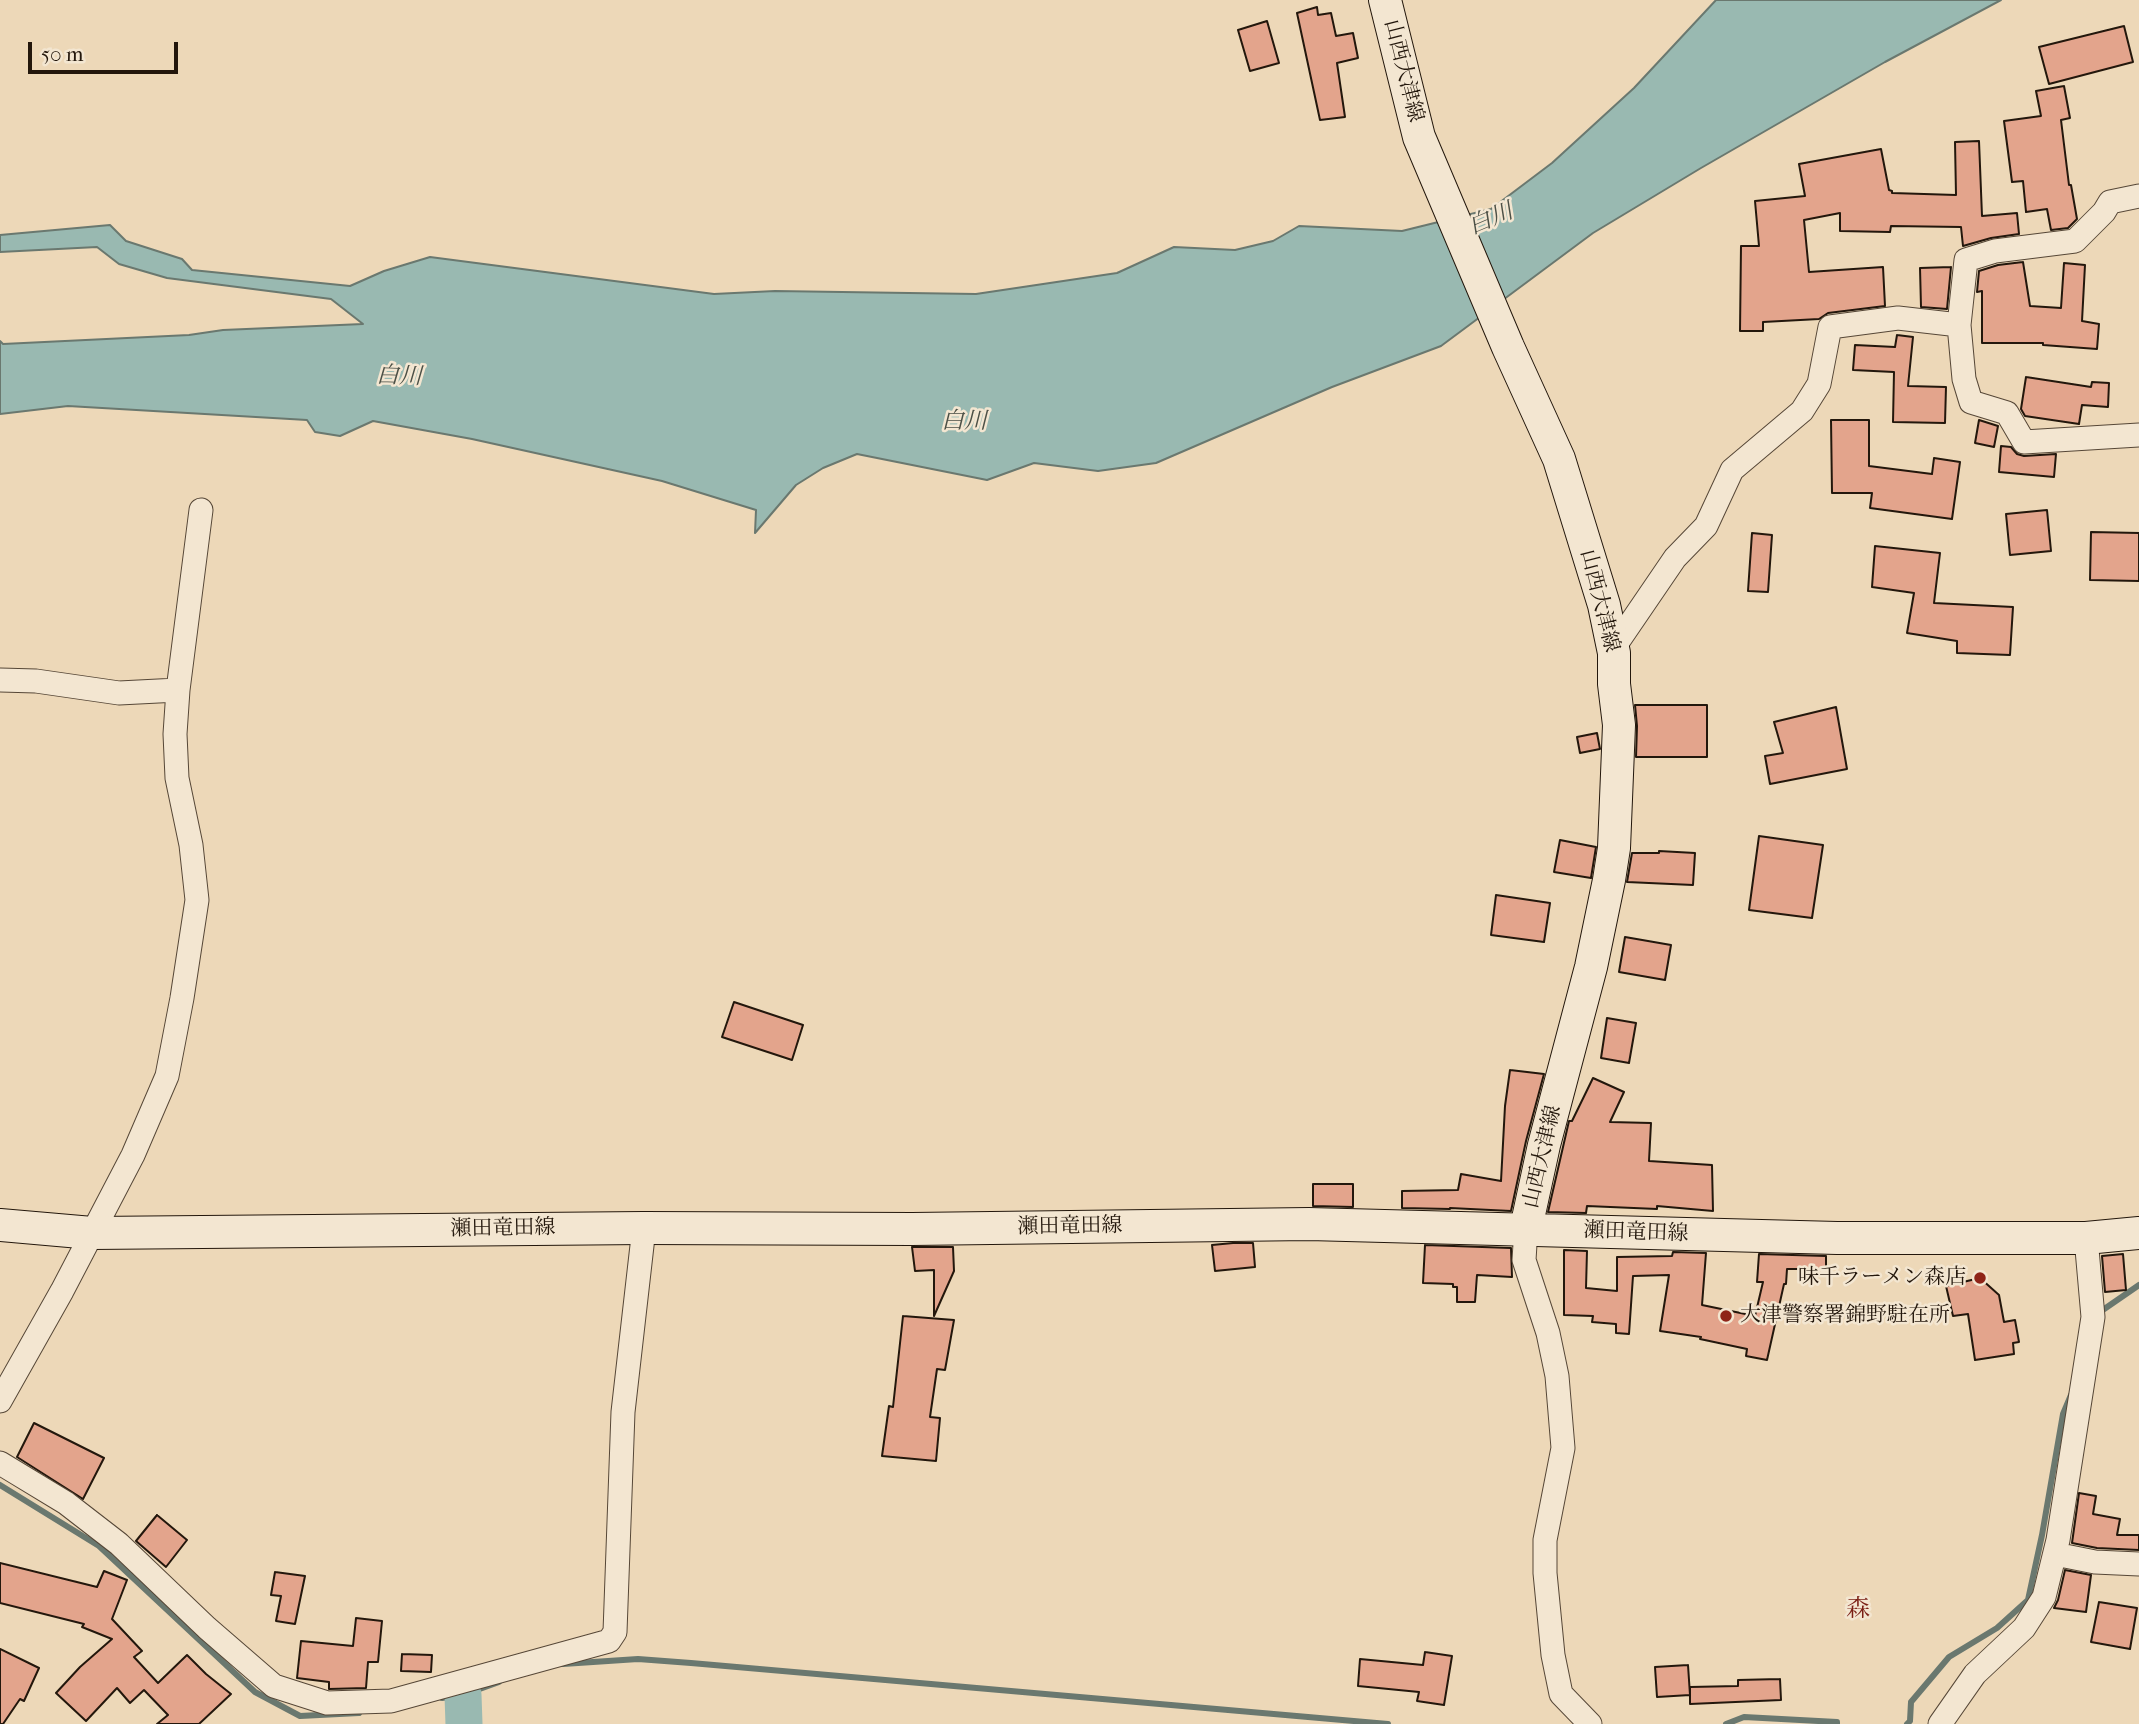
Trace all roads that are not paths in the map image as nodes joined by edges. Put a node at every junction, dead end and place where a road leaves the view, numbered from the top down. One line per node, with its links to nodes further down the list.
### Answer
1 (1385, 0): 6 (main road, 山西大津線)
2 (2139, 196): 3 (street)
3 (1959, 325): 4 (street); 6 (street)
4 (2139, 435)
5 (201, 510): 8 (street)
6 (1614, 653): 11 (main road, 山西大津線)
7 (0, 680): 8 (street)
8 (178, 690): 12 (street)
9 (0, 1225): 12 (main road, 瀬田竜田線)
10 (644, 1228): 11 (main road, 瀬田竜田線); 12 (main road, 瀬田竜田線); 16 (street)
11 (1526, 1228): 14 (main road, 瀬田竜田線); 19 (street)
12 (92, 1233): 15 (street)
13 (2139, 1233): 14 (main road, 瀬田竜田線)
14 (2086, 1238): 17 (street)
15 (0, 1402)
16 (0, 1464)
17 (2055, 1555): 18 (street); 20 (street)
18 (2139, 1564)
19 (1590, 1724)
20 (1940, 1724)

